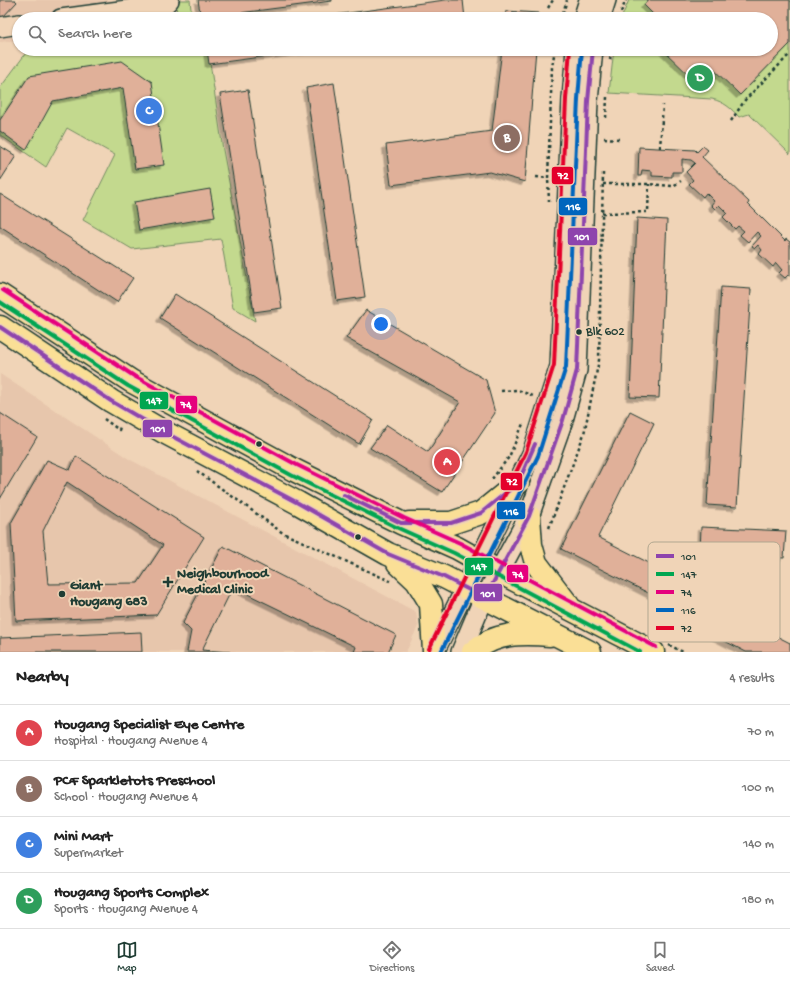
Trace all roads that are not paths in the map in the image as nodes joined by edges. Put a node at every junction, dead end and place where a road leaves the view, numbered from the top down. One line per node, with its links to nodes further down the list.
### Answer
1 (169, 0): 4 (street)
2 (589, 0): 5 (street)
3 (606, 0): 6 (street)
4 (112, 12)
5 (585, 12)
6 (602, 12)
7 (12, 25): 8 (street)
8 (0, 26)
9 (577, 56): 11 (street)
10 (591, 56): 11 (street)
11 (580, 100): 12 (street)
12 (576, 198): 15 (street); 16 (street)
13 (0, 295): 17 (main road)
14 (0, 327): 18 (main road)
15 (518, 483): 17 (main road); 19 (street)
16 (529, 516): 20 (street); 23 (main road)
17 (401, 523): 19 (main road)
18 (388, 554): 21 (main road); 25 (main road)
19 (479, 560): 20 (main road); 21 (street)
20 (500, 572): 22 (street); 23 (main road)
21 (466, 588): 22 (main road); 25 (street)
22 (485, 598): 24 (main road); 26 (street)
23 (571, 609): 29 (main road)
24 (559, 636): 27 (main road); 28 (main road)
25 (434, 652)
26 (461, 652)
27 (473, 652)
28 (590, 652)
29 (653, 652)

